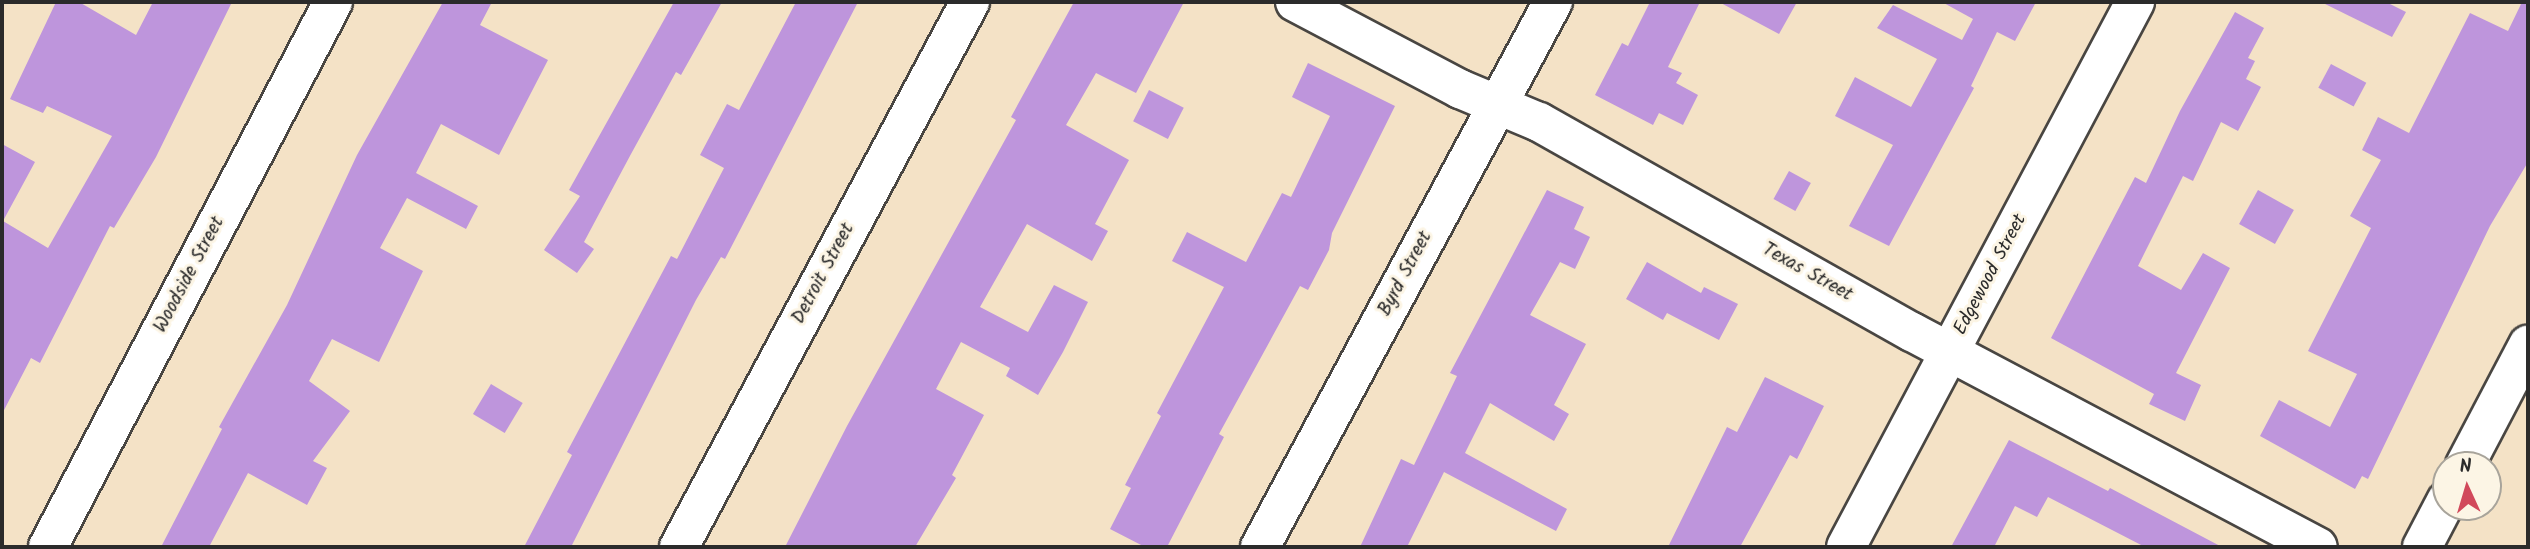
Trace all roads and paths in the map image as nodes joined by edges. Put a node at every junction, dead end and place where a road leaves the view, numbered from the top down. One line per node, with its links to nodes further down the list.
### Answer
1 (333, 2): 11 (street, Woodside Street)
2 (970, 2): 12 (street, Detroit Street)
3 (1295, 2): 6 (street, Texas Street)
4 (1553, 2): 6 (street, Byrd Street)
5 (2135, 2): 8 (street, Edgewood Street)
6 (1498, 106): 8 (street, Texas Street); 13 (street, Byrd Street)
7 (2528, 345): 9 (street)
8 (1950, 352): 14 (street, Edgewood Street); 15 (street, Texas Street)
9 (2472, 451)
10 (2436, 521): 16 (street)
11 (48, 547)
12 (679, 547)
13 (1260, 547)
14 (1846, 547)
15 (2318, 547)
16 (2422, 547)

